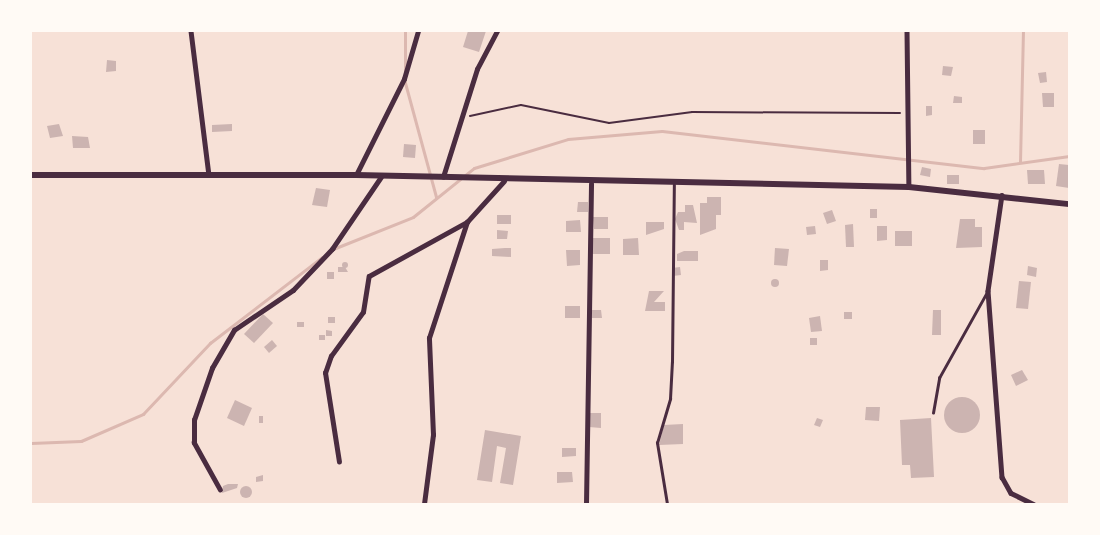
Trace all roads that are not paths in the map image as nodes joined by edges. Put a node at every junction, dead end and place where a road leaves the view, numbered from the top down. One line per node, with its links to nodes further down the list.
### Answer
1 (191, 31): 5 (street)
2 (418, 31): 7 (street)
3 (497, 31): 9 (street)
4 (907, 31): 13 (street)
5 (210, 174): 6 (main road); 7 (main road)
6 (31, 175)
7 (356, 175): 8 (main road)
8 (381, 178): 9 (main road); 20 (street)
9 (442, 180): 10 (main road)
10 (504, 181): 11 (main road); 16 (street)
11 (591, 184): 12 (main road); 22 (street)
12 (674, 185): 13 (main road); 23 (lane)
13 (909, 187): 14 (main road)
14 (1002, 195): 15 (main road); 17 (street)
15 (1069, 204)
16 (467, 222): 19 (street); 21 (street)
17 (988, 291): 18 (lane); 24 (street)
18 (934, 414)
19 (339, 462)
20 (220, 490)
21 (424, 504)
22 (586, 504)
23 (667, 504)
24 (1034, 504)

